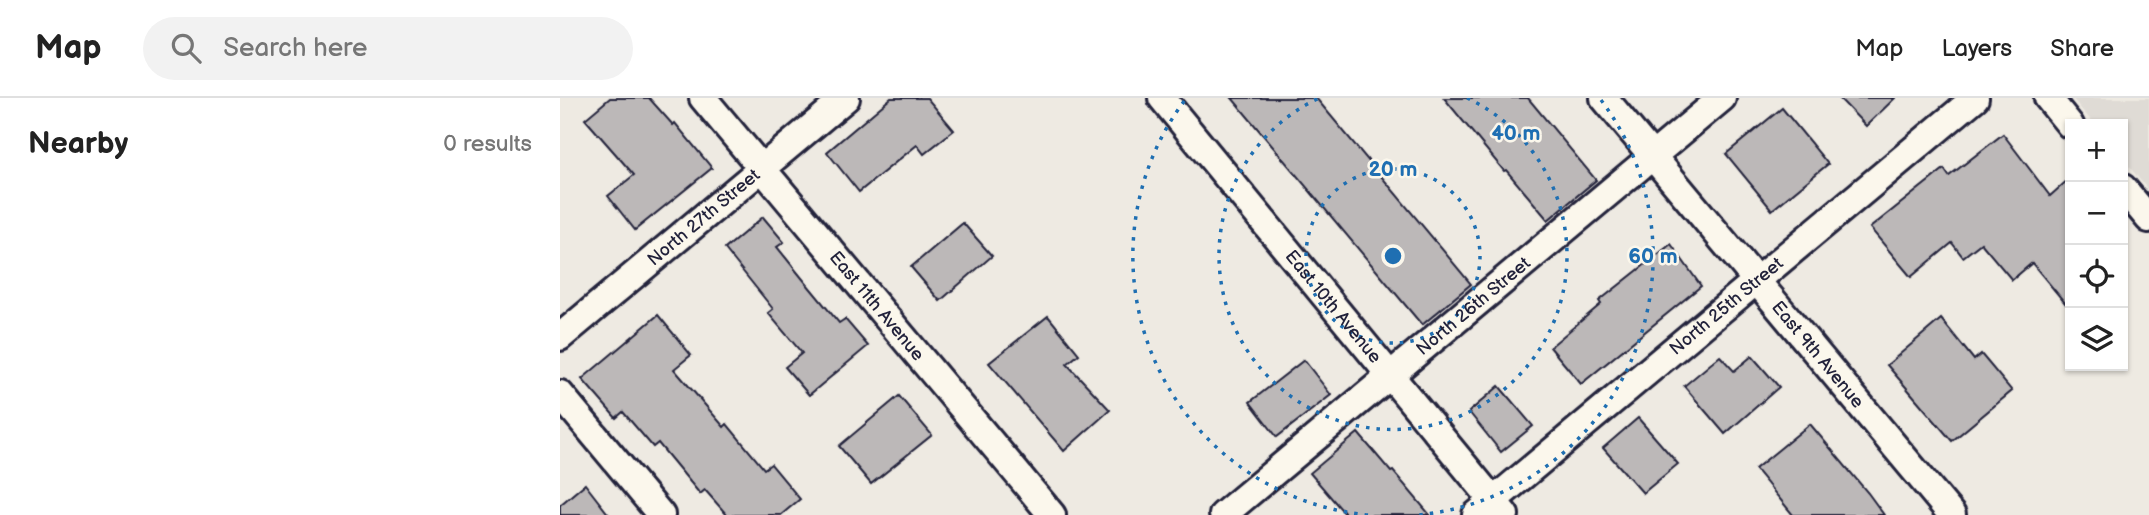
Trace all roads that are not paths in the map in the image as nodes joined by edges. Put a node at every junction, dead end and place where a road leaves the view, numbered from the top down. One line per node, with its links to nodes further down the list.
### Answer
1 (704, 98): 10 (street, East 11th Avenue)
2 (846, 98): 10 (street, North 27th Street)
3 (1162, 98): 15 (street, East 10th Avenue)
4 (1604, 98): 9 (street, East 9th Avenue)
5 (1722, 98): 9 (street, North 26th Street)
6 (1975, 98): 13 (street, North 25th Street)
7 (2048, 98): 8 (street)
8 (2065, 119)
9 (1652, 156): 13 (street, East 9th Avenue); 15 (street, North 26th Street)
10 (762, 168): 14 (street, North 27th Street); 19 (street, East 11th Avenue)
11 (2128, 194): 12 (street)
12 (2149, 219)
13 (1757, 281): 17 (street, North 25th Street); 21 (street, East 9th Avenue)
14 (560, 337)
15 (1391, 375): 17 (street, East 10th Avenue); 20 (street, North 26th Street)
16 (560, 394): 18 (street)
17 (1492, 510)
18 (661, 515)
19 (1052, 515)
20 (1223, 515)
21 (1952, 515)

